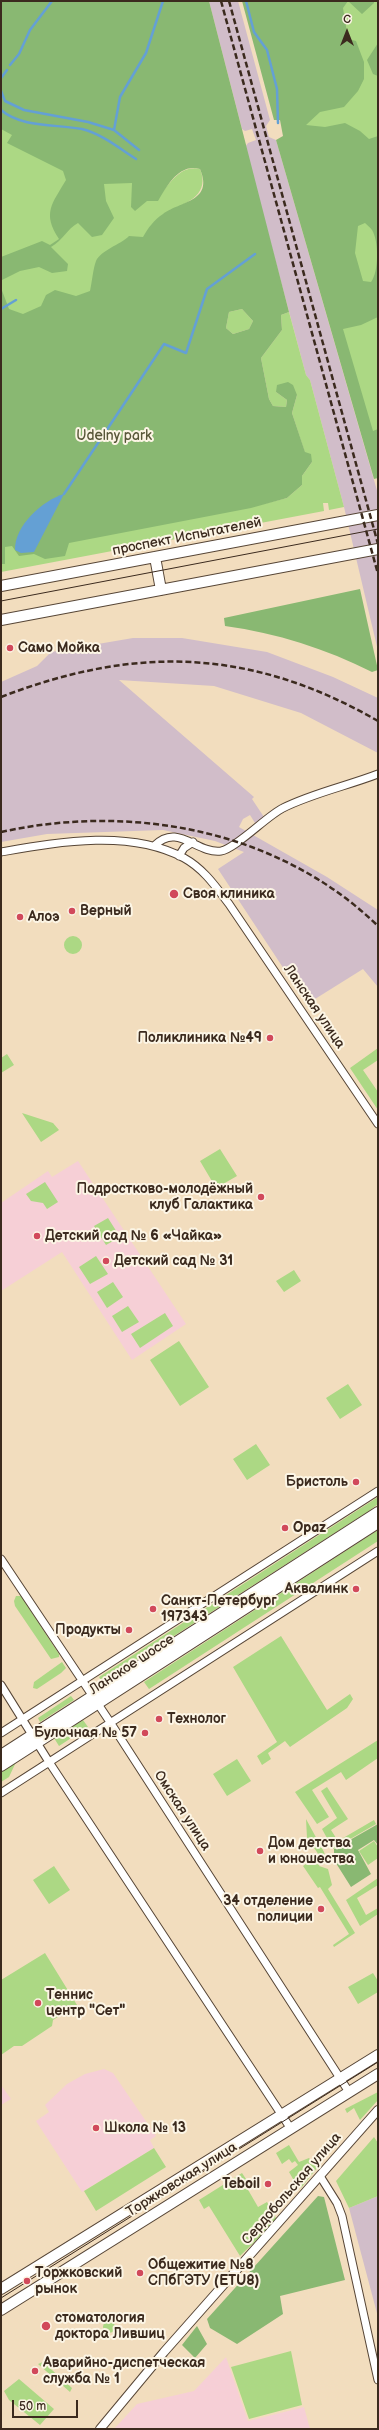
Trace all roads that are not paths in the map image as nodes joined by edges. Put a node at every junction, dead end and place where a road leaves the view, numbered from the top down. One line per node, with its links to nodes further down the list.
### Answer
1 (378, 515): 3 (main road, проспект Испытателей)
2 (378, 549): 5 (main road)
3 (155, 557): 4 (main road, проспект Испытателей); 5 (main road)
4 (1, 586)
5 (161, 590): 6 (main road)
6 (1, 620)
7 (378, 774): 8 (street)
8 (193, 842): 9 (street); 11 (street)
9 (154, 846): 10 (street); 11 (street, Ланская улица)
10 (1, 852)
11 (179, 856): 12 (street, Ланская улица)
12 (378, 1124)
13 (378, 1490): 18 (street)
14 (378, 1512): 20 (main road, Ланское шоссе)
15 (378, 1523): 20 (main road, Ланское шоссе)
16 (378, 1551): 22 (street)
17 (1, 1559): 18 (street, Омская улица)
18 (83, 1681): 20 (street, Омская улица); 21 (street)
19 (1, 1685): 21 (street)
20 (95, 1700): 22 (street, Омская улица); 24 (main road, Ланское шоссе)
21 (22, 1720): 23 (street); 24 (street)
22 (110, 1722): 26 (street); 31 (street, Омская улица)
23 (1, 1734)
24 (34, 1739): 25 (main road, Ланское шоссе); 26 (street); 27 (main road, Ланское шоссе)
25 (1, 1755)
26 (49, 1762): 28 (street); 34 (street)
27 (1, 1766)
28 (1, 1793)
29 (378, 2055): 31 (main road, Торжковская улица)
30 (378, 2074): 32 (main road, Торжковская улица)
31 (340, 2078): 32 (street, Омская улица); 34 (main road, Торжковская улица)
32 (349, 2092): 35 (main road, Торжковская улица)
33 (378, 2110): 36 (street, Сердобольская улица)
34 (281, 2114): 35 (street); 37 (main road, Торжковская улица)
35 (291, 2129): 38 (main road, Торжковская улица)
36 (320, 2176): 39 (street); 40 (street, Сердобольская улица)
37 (1, 2289)
38 (1, 2310)
39 (378, 2380)
40 (100, 2429)

